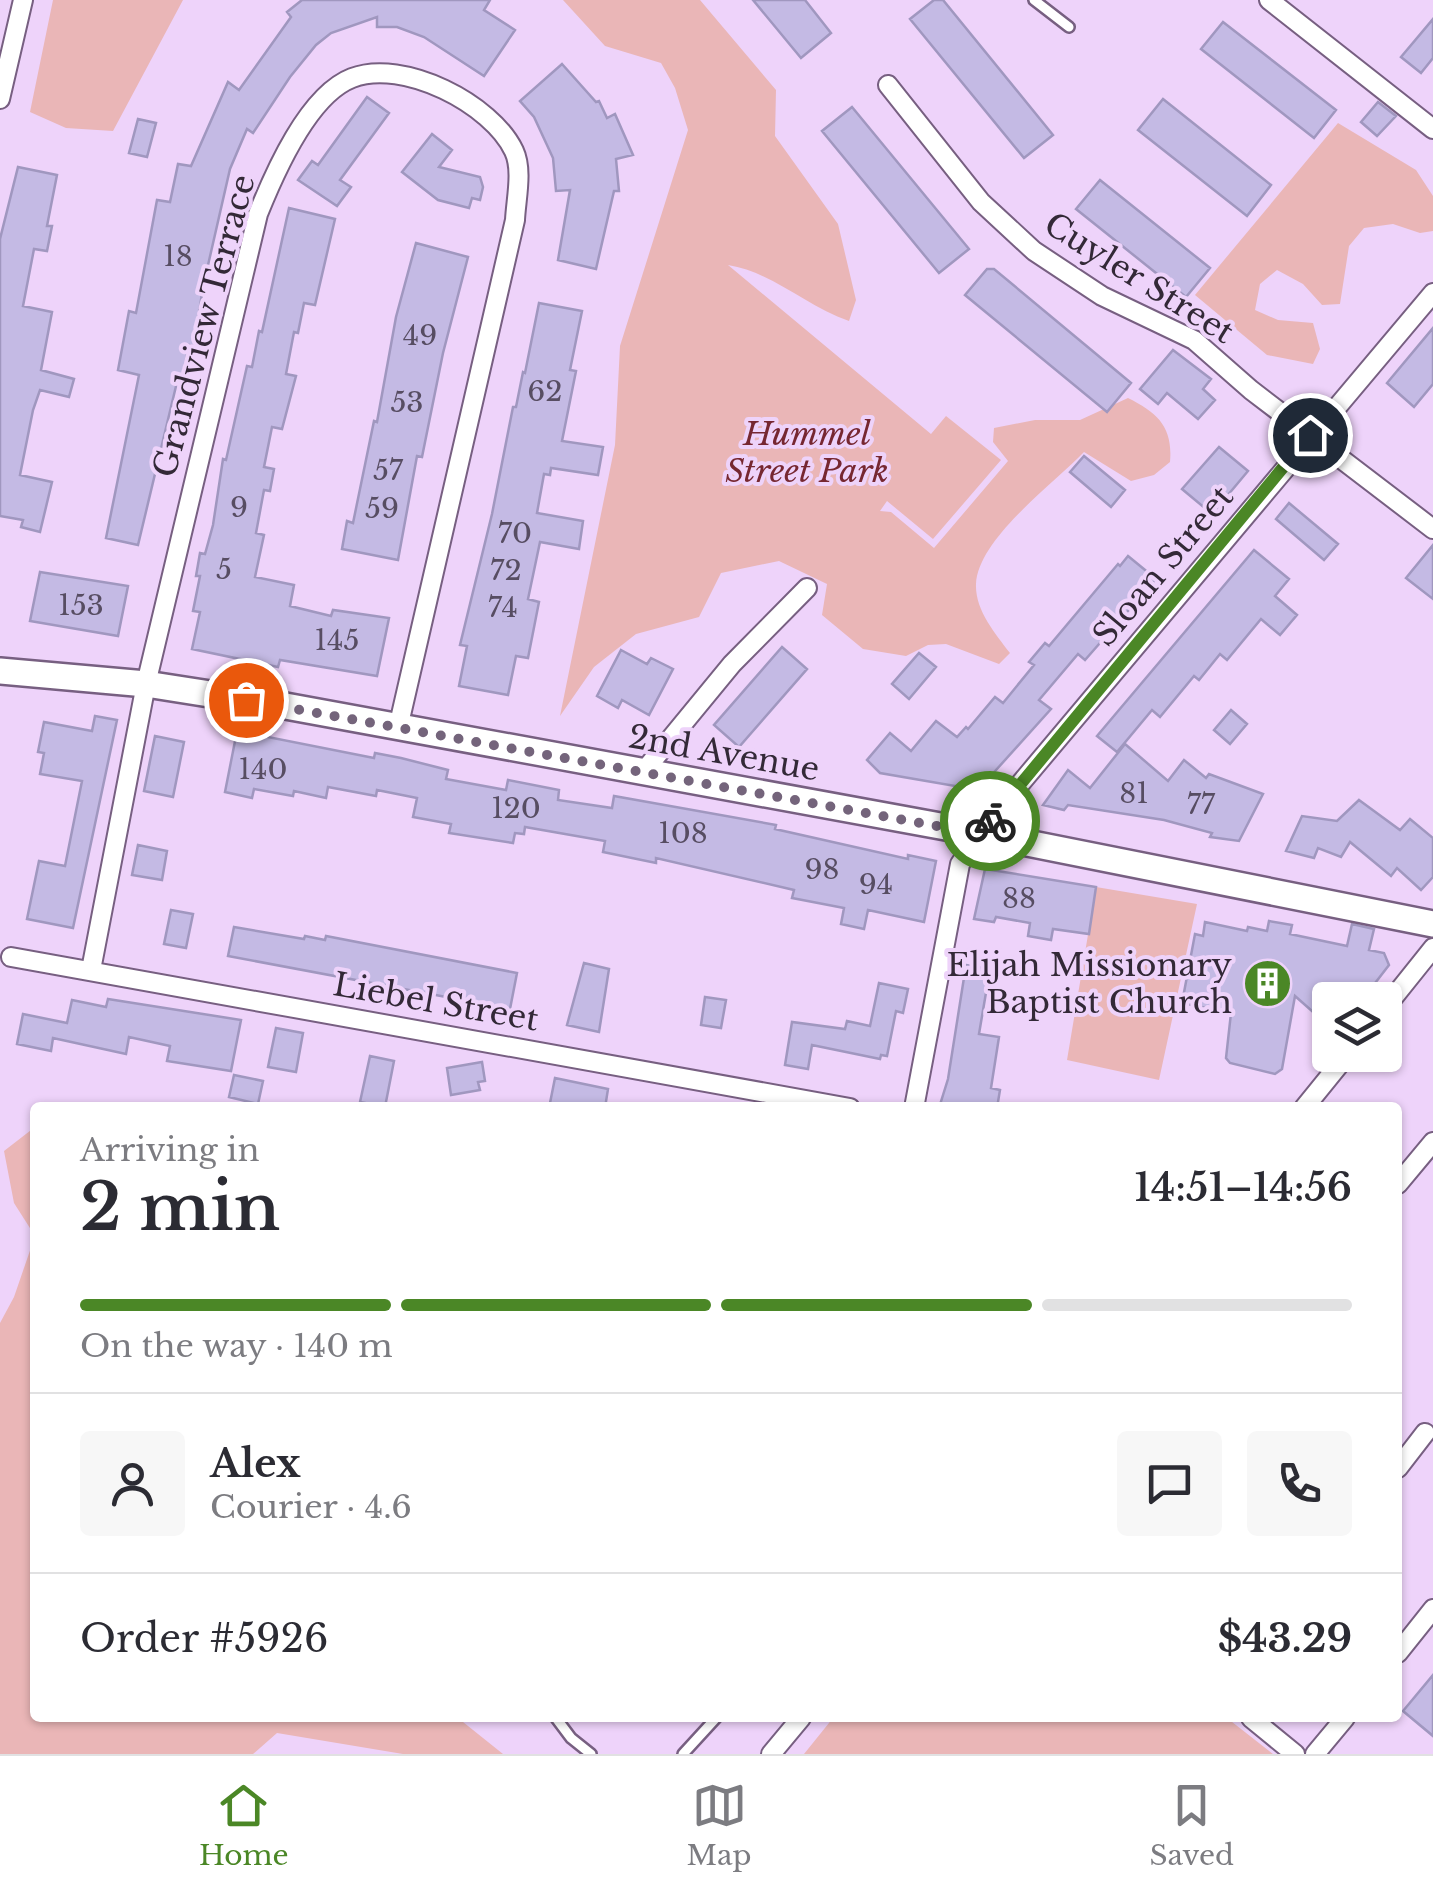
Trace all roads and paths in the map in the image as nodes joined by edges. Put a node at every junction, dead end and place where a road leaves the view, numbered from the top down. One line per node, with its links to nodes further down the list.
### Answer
1 (23, 0): 6 (street)
2 (1034, 0): 4 (lane)
3 (1270, 0): 7 (street)
4 (1069, 27)
5 (888, 85): 9 (street, Cuyler Street)
6 (0, 100)
7 (1433, 129)
8 (1433, 293): 9 (street, Sloan Street)
9 (1310, 435): 10 (street, Cuyler Street); 16 (street, Sloan Street)
10 (1433, 529)
11 (807, 588): 15 (street)
12 (0, 671): 13 (street, 2nd Avenue)
13 (146, 684): 14 (street, 2nd Avenue); 14 (street, Grandview Terrace); 20 (street, Grandview Terrace)
14 (398, 728): 15 (street, 2nd Avenue)
15 (644, 771): 16 (street, 2nd Avenue)
16 (981, 834): 17 (street, 2nd Avenue); 24 (street, Sloan Street)
17 (1433, 924)
18 (1433, 948): 21 (street)
19 (11, 957): 20 (street, Liebel Street)
20 (91, 970): 23 (street, Liebel Street)
21 (1402, 987)
22 (1333, 1072): 25 (street)
23 (817, 1102)
24 (915, 1102)
25 (1309, 1102)
26 (1433, 1142): 27 (street)
27 (1402, 1179)
28 (1425, 1433): 29 (street)
29 (1402, 1463)
30 (1433, 1609): 31 (street)
31 (1402, 1644)
32 (559, 1722): 37 (lane)
33 (712, 1722): 38 (lane)
34 (798, 1722): 39 (street)
35 (1257, 1722): 40 (street)
36 (1341, 1722): 41 (street)
37 (591, 1754)
38 (683, 1754)
39 (772, 1754)
40 (1296, 1754)
41 (1315, 1754)

